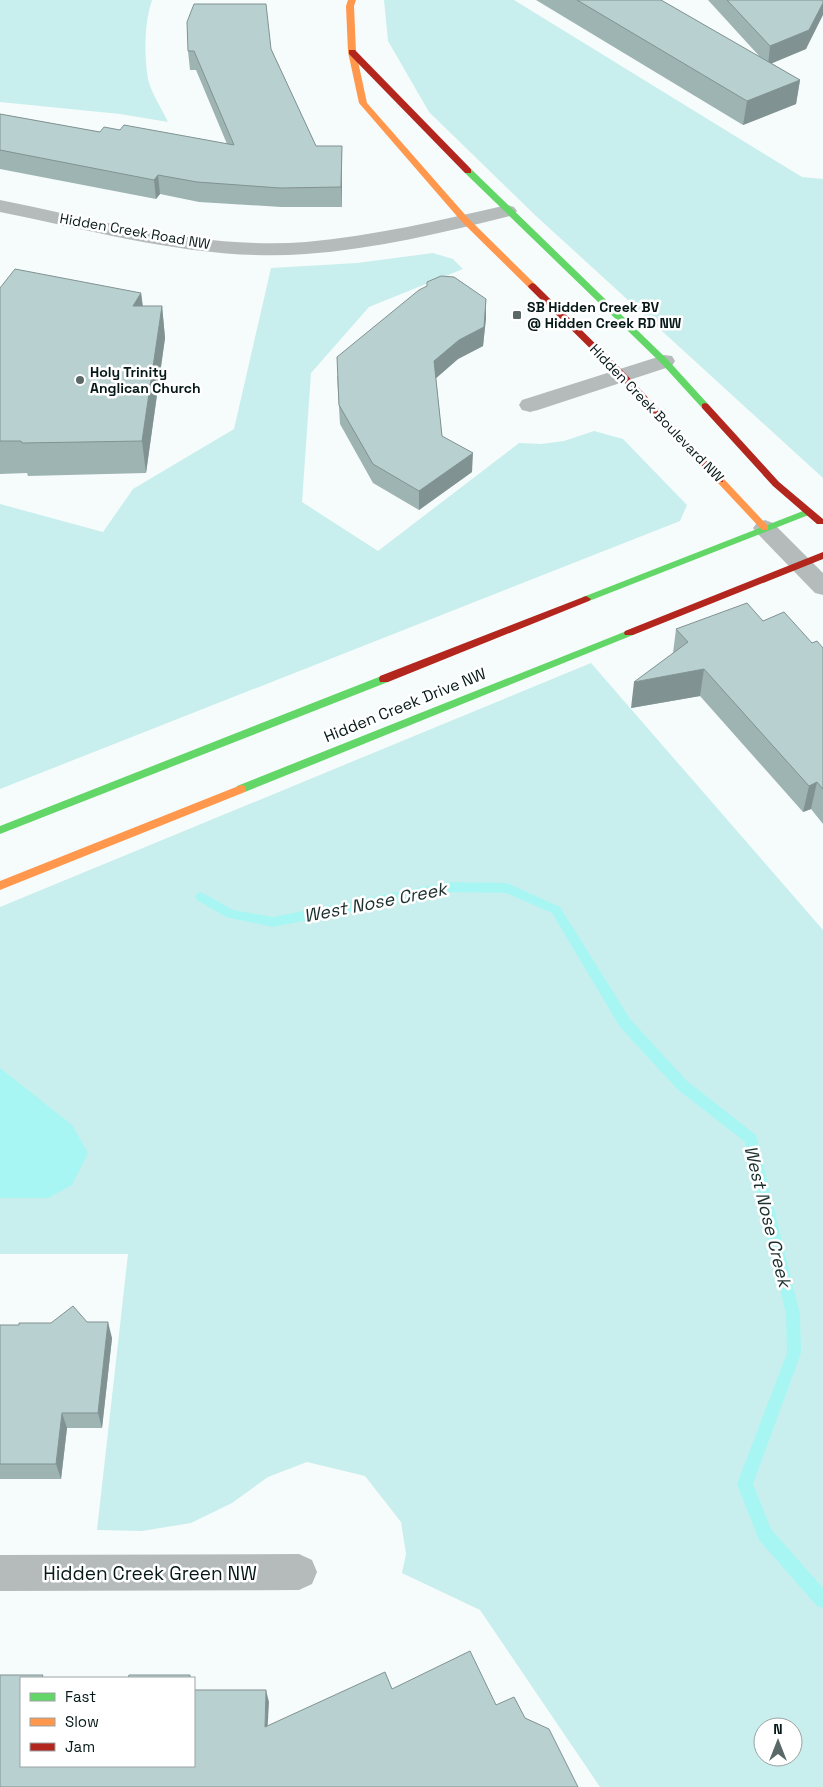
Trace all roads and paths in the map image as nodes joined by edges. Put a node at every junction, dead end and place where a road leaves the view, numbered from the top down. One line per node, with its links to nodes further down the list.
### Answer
1 (352, 0): 2 (street, Hidden Creek Boulevard NW)
2 (352, 52): 4 (street); 5 (street, Hidden Creek Boulevard NW)
3 (0, 206): 5 (street, Hidden Creek Road NW)
4 (507, 212): 5 (street, Hidden Creek Road NW); 6 (street)
5 (466, 220): 7 (street, Hidden Creek Boulevard NW)
6 (664, 361): 7 (street); 9 (street)
7 (622, 375): 8 (street); 11 (street, Hidden Creek Boulevard NW)
8 (530, 405)
9 (808, 512): 10 (street); 11 (street, Hidden Creek Drive NW)
10 (823, 524)
11 (765, 528): 13 (street, Hidden Creek Boulevard NW); 15 (street, Hidden Creek Drive NW)
12 (823, 555): 13 (street, Hidden Creek Drive NW)
13 (798, 563): 14 (street, Hidden Creek Boulevard NW); 16 (street, Hidden Creek Drive NW)
14 (823, 587)
15 (0, 830)
16 (0, 886)
17 (299, 1572): 18 (street, Hidden Creek Green NW)
18 (0, 1574)

